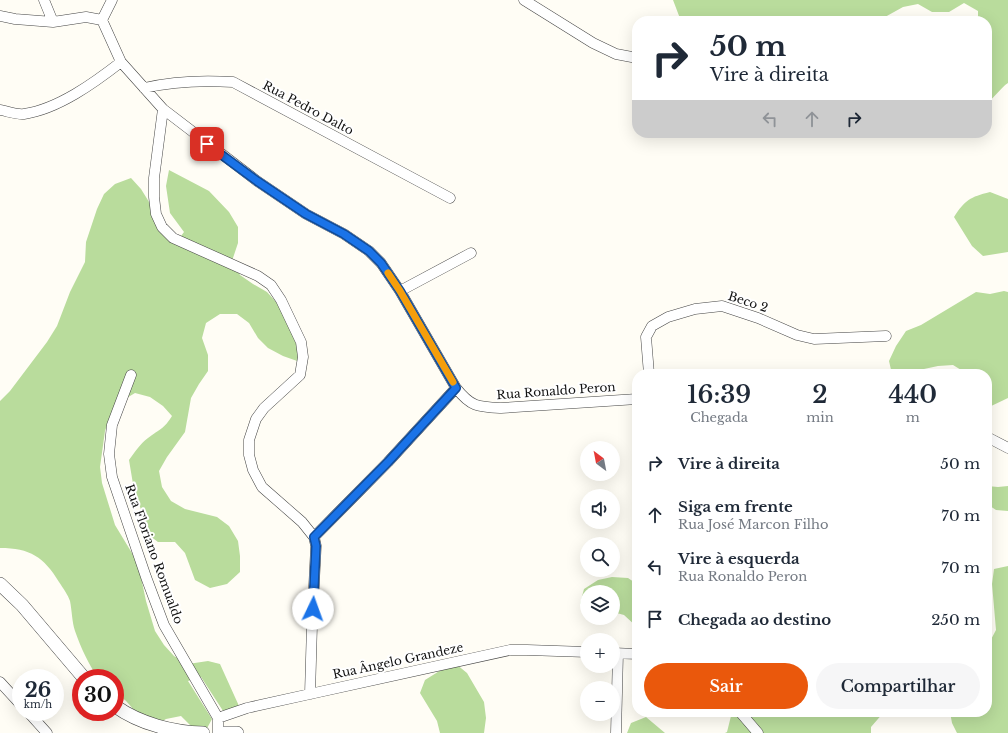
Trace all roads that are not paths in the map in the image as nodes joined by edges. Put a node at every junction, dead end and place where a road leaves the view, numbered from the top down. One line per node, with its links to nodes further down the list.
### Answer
1 (44, 0): 6 (street)
2 (112, 0): 5 (street)
3 (524, 0): 7 (street)
4 (0, 16): 6 (street)
5 (102, 20): 6 (street); 8 (street, Rua Ronaldo Peron)
6 (53, 22)
7 (632, 57)
8 (121, 62): 9 (street, Rua Ronaldo Peron); 11 (street)
9 (144, 88): 10 (street, Rua Ronaldo Peron); 12 (street, Rua Pedro Dalto)
10 (163, 109): 14 (street, Rua Ronaldo Peron); 22 (street)
11 (0, 110)
12 (450, 198)
13 (471, 253): 14 (street)
14 (400, 291): 18 (street, Rua Ronaldo Peron)
15 (886, 336): 16 (street, Beco 2)
16 (649, 369)
17 (131, 376): 34 (street, Rua Floriano Romualdo)
18 (456, 388): 19 (street, Rua Ronaldo Peron); 22 (street)
19 (632, 399)
20 (992, 440): 21 (street)
21 (1008, 448)
22 (314, 537): 30 (street)
23 (0, 584): 27 (street)
24 (580, 652): 30 (street, Rua Ângelo Grandeze)
25 (620, 653): 26 (street)
26 (632, 654)
27 (76, 669)
28 (616, 673): 42 (street)
29 (0, 682): 31 (street)
30 (310, 694): 34 (street, Rua Ângelo Grandeze)
31 (12, 695)
32 (124, 712): 37 (street)
33 (744, 717): 43 (street)
34 (218, 718): 39 (street)
35 (36, 721): 36 (street)
36 (47, 733)
37 (190, 733): 38 (street)
38 (203, 733)
39 (218, 733)
40 (224, 733): 41 (street)
41 (237, 733)
42 (616, 733)
43 (758, 733)

